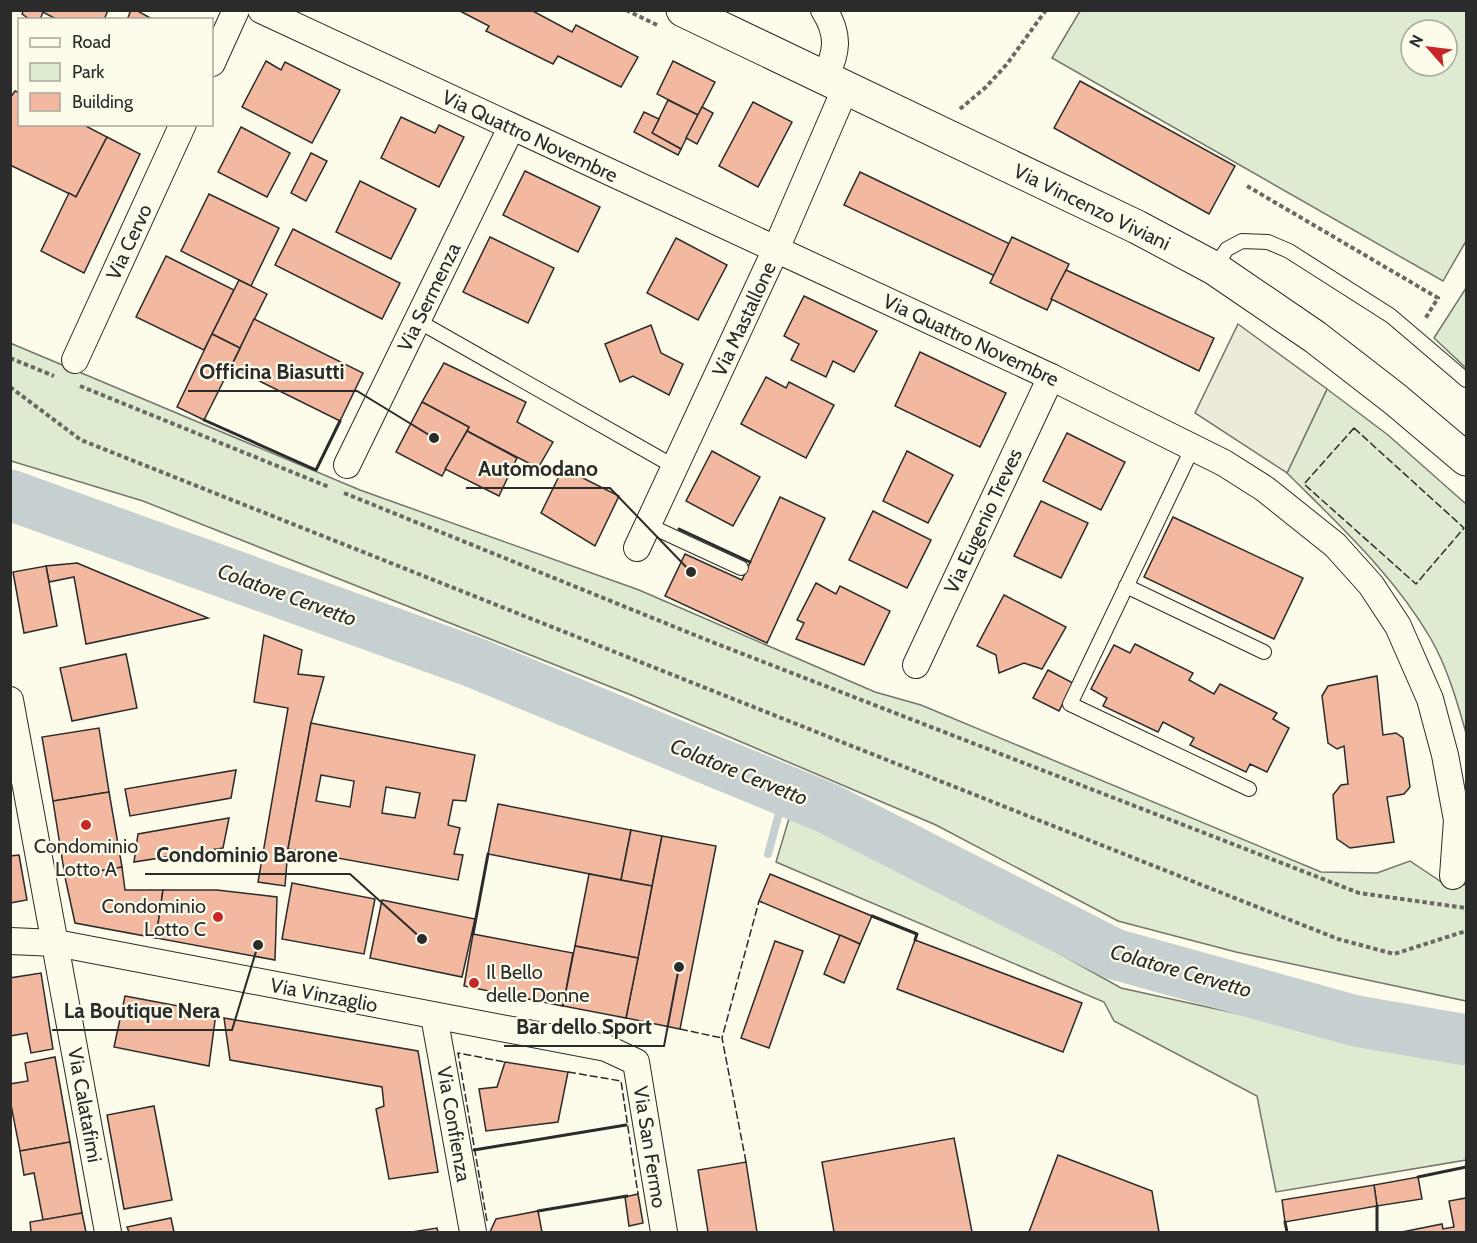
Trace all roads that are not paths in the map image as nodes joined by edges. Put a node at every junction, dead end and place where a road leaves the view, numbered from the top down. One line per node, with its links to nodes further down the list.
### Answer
1 (236, 10): 5 (street)
2 (261, 10): 8 (street, Via Quattro Novembre)
3 (683, 10): 6 (main road, Via Vincenzo Viviani)
4 (824, 10): 6 (street, Via Mastallone)
5 (213, 61)
6 (836, 82): 9 (street, Via Mastallone); 10 (main road, Via Vincenzo Viviani)
7 (182, 126): 12 (street, Via Cervo)
8 (511, 128): 9 (street, Via Quattro Novembre); 11 (street, Via Sermenza)
9 (776, 249): 13 (street, Via Quattro Novembre); 18 (street, Via Mastallone)
10 (1214, 268): 14 (lane); 16 (main road, Via Vincenzo Viviani)
11 (418, 321): 17 (street, Via Sermenza); 18 (lane)
12 (75, 372)
13 (1051, 377): 15 (street, Via Quattro Novembre); 24 (street, Via Eugenio Treves)
14 (1467, 380)
15 (1192, 447): 22 (lane); 27 (street, Via Quattro Novembre)
16 (1467, 459)
17 (346, 465)
18 (675, 467): 19 (street, Via Mastallone)
19 (648, 525): 20 (street, Via Mastallone); 21 (lane)
20 (637, 548)
21 (741, 568)
22 (1126, 586): 23 (lane); 26 (lane)
23 (1263, 652)
24 (916, 665)
25 (10, 699): 29 (street, Via Calatafimi)
26 (1249, 789)
27 (1453, 876)
28 (10, 941): 29 (street, Via Vinzaglio)
29 (56, 943): 30 (street, Via Vinzaglio); 32 (street, Via Calatafimi)
30 (434, 1016): 31 (street, Via Vinzaglio); 33 (street, Via Confienza)
31 (636, 1062): 34 (street, Via San Fermo)
32 (108, 1233)
33 (473, 1233)
34 (664, 1233)

